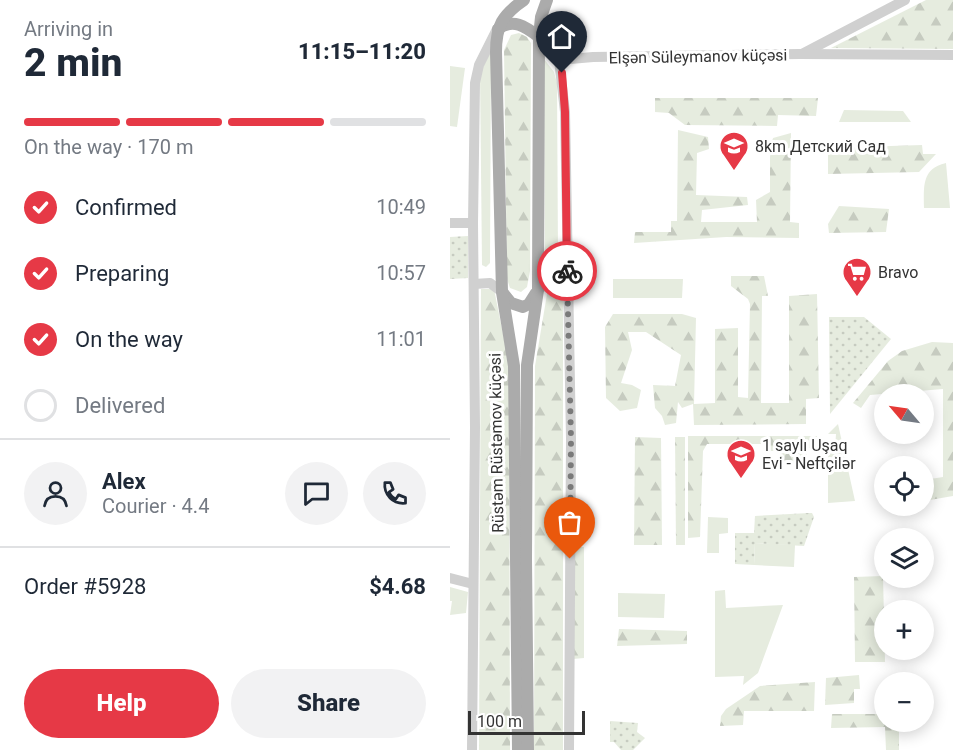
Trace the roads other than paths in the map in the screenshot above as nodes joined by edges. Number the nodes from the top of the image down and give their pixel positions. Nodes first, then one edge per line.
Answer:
1 (547, 0) edge
2 (905, 0) edge
3 (516, 3) edge
4 (497, 29) junction
5 (539, 37) junction
6 (800, 54) junction
7 (953, 55) edge
8 (559, 60) junction
9 (450, 223) edge
10 (473, 223) junction
11 (567, 277) junction
12 (474, 284) junction
13 (538, 290) junction
14 (502, 292) junction
15 (450, 578) edge
16 (473, 584) junction
17 (472, 750) edge
18 (518, 750) edge
19 (528, 750) edge
20 (569, 750) edge

1 - 5 main road, Rüstəm Rüstəmov küçəsi
2 - 6 street, Elşən Süleymanov küçəsi
3 - 4 main road, Rüstəm Rüstəmov küçəsi
4 - 5 main road
4 - 10 street, Rüstəm Rüstəmov küçəsi
4 - 14 main road, Rüstəm Rüstəmov küçəsi
5 - 8 street
5 - 13 main road, Rüstəm Rüstəmov küçəsi
6 - 7 street, Elşən Süleymanov küçəsi
6 - 8 street, Elşən Süleymanov küçəsi
8 - 11 street
9 - 10 street
10 - 12 street, Rüstəm Rüstəmov küçəsi
11 - 13 street
11 - 20 street
12 - 14 street
12 - 16 street, Rüstəm Rüstəmov küçəsi
13 - 14 main road
13 - 19 main road, Rüstəm Rüstəmov küçəsi
14 - 18 main road, Rüstəm Rüstəmov küçəsi
15 - 16 street
16 - 17 street, Rüstəm Rüstəmov küçəsi

